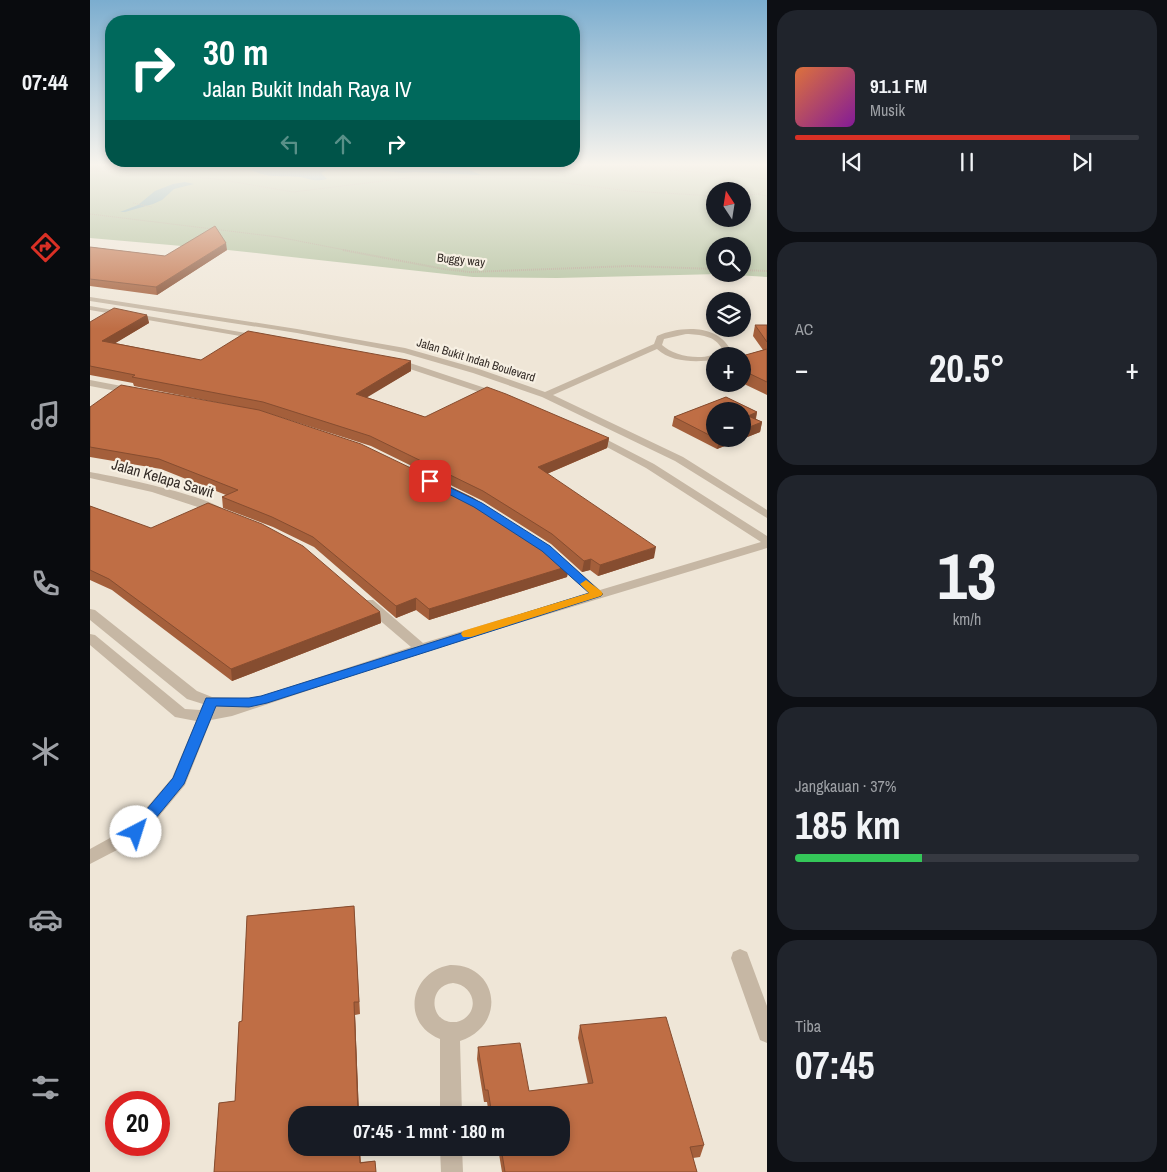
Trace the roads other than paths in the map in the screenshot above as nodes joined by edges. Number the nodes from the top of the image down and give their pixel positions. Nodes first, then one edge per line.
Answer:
1 (90, 299) edge
2 (90, 308) edge
3 (264, 338) edge
4 (658, 345) junction
5 (726, 347) edge
6 (706, 356) edge
7 (389, 360) edge
8 (90, 383) edge
9 (145, 393) edge
10 (545, 395) junction
11 (508, 400) edge
12 (587, 432) edge
13 (90, 475) edge
14 (767, 515) edge
15 (233, 517) edge
16 (767, 543) edge
17 (546, 549) edge
18 (597, 594) junction
19 (362, 597) edge
20 (90, 613) edge
21 (90, 638) edge
22 (421, 648) junction
23 (211, 702) junction
24 (249, 703) junction
25 (204, 717) junction
26 (90, 857) edge
27 (740, 958) dead end
28 (450, 1032) dead end
29 (767, 1033) edge
30 (451, 1106) edge
31 (451, 1156) edge
32 (452, 1172) edge

1 - 10 street, Jalan Bukit Indah Boulevard
2 - 3 street
4 - 5 street
4 - 6 street
4 - 10 street
7 - 11 street
8 - 9 street
10 - 14 street, Jalan Bukit Indah Boulevard
12 - 16 street
13 - 15 street, Jalan Kelapa Sawit
16 - 18 street
17 - 18 street
18 - 22 street
19 - 22 street
20 - 23 street
21 - 25 street
22 - 24 street
23 - 24 street
23 - 25 street
24 - 25 street
25 - 26 street
27 - 29 street
28 - 30 street
31 - 32 street

